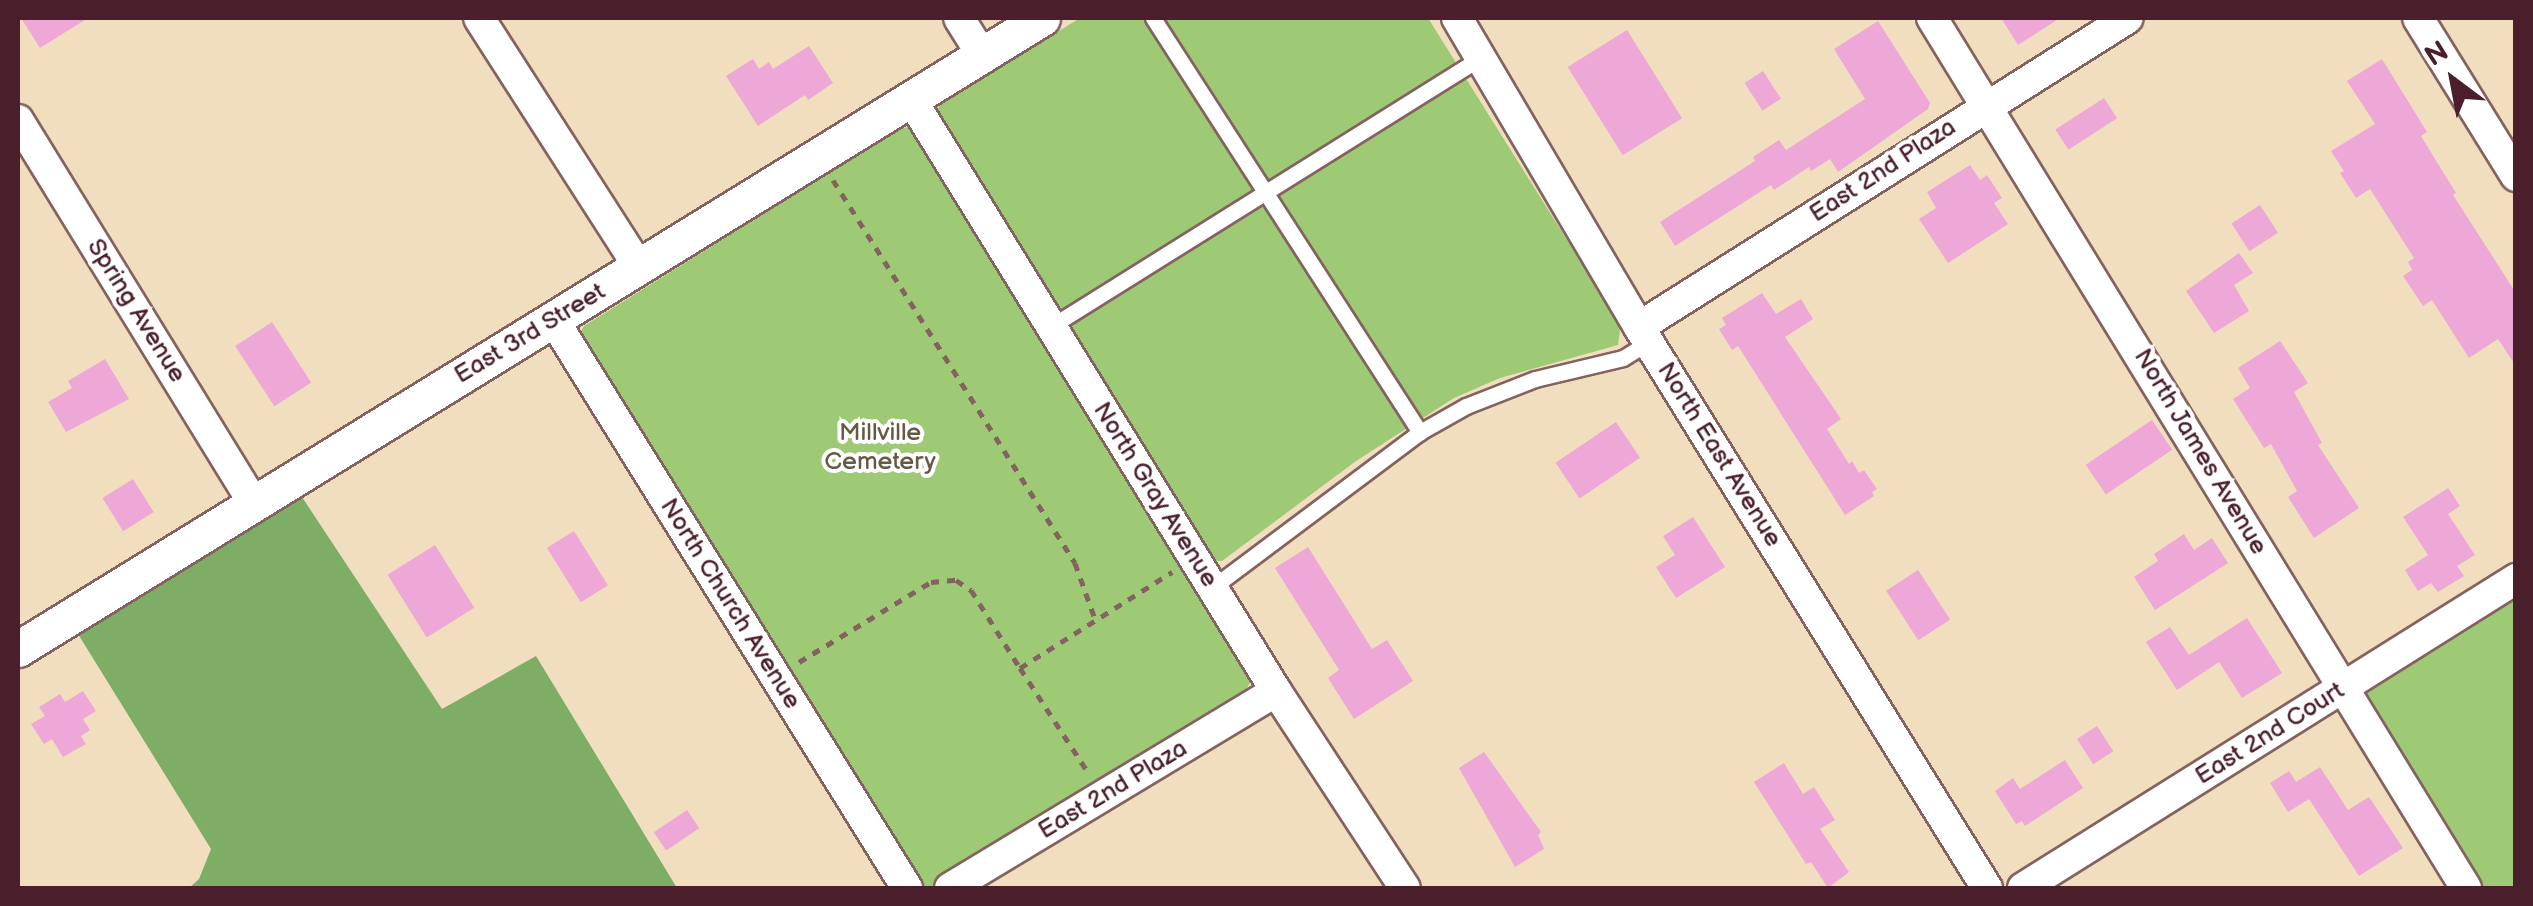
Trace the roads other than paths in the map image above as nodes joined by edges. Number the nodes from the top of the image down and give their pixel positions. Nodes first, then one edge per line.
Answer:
1 (479, 18) edge
2 (959, 18) edge
3 (1042, 18) edge
4 (1152, 18) edge
5 (1456, 18) edge
6 (1932, 18) edge
7 (2128, 18) edge
8 (2418, 18) edge
9 (982, 54) junction
10 (1482, 57) junction
11 (911, 99) junction
12 (1987, 104) junction
13 (18, 120) edge
14 (2516, 176) edge
15 (1266, 196) junction
16 (639, 267) junction
17 (553, 320) junction
18 (1050, 328) junction
19 (1644, 335) junction
20 (1420, 432) junction
21 (254, 502) junction
22 (2516, 579) edge
23 (1213, 587) junction
24 (18, 649) edge
25 (2344, 687) junction
26 (1276, 692) junction
27 (907, 888) edge
28 (950, 888) edge
29 (1404, 888) edge
30 (1987, 888) edge
31 (2024, 888) edge
32 (2466, 888) edge

1 - 16 street
2 - 9 street
3 - 9 street, East 3rd Street
4 - 15 lane
5 - 10 street, North East Avenue
6 - 12 street, North James Avenue
7 - 12 street, East 2nd Plaza
8 - 14 street
9 - 11 street, East 3rd Street
10 - 15 lane
10 - 19 street, North East Avenue
11 - 16 street, East 3rd Street
11 - 18 street, North Gray Avenue
12 - 19 street, East 2nd Plaza
12 - 25 street, North James Avenue
13 - 21 street, Spring Avenue
15 - 18 lane
15 - 20 lane
16 - 17 street, East 3rd Street
17 - 21 street, East 3rd Street
17 - 27 street, North Church Avenue
18 - 23 street, North Gray Avenue
19 - 20 lane, East 2nd Plaza
19 - 30 street, North East Avenue
20 - 23 lane, East 2nd Plaza
21 - 24 street, East 3rd Street
22 - 25 street, East 2nd Court
23 - 26 street, North Gray Avenue
25 - 31 street, East 2nd Court
25 - 32 street, North James Avenue
26 - 28 street, East 2nd Plaza
26 - 29 street, North Gray Avenue

